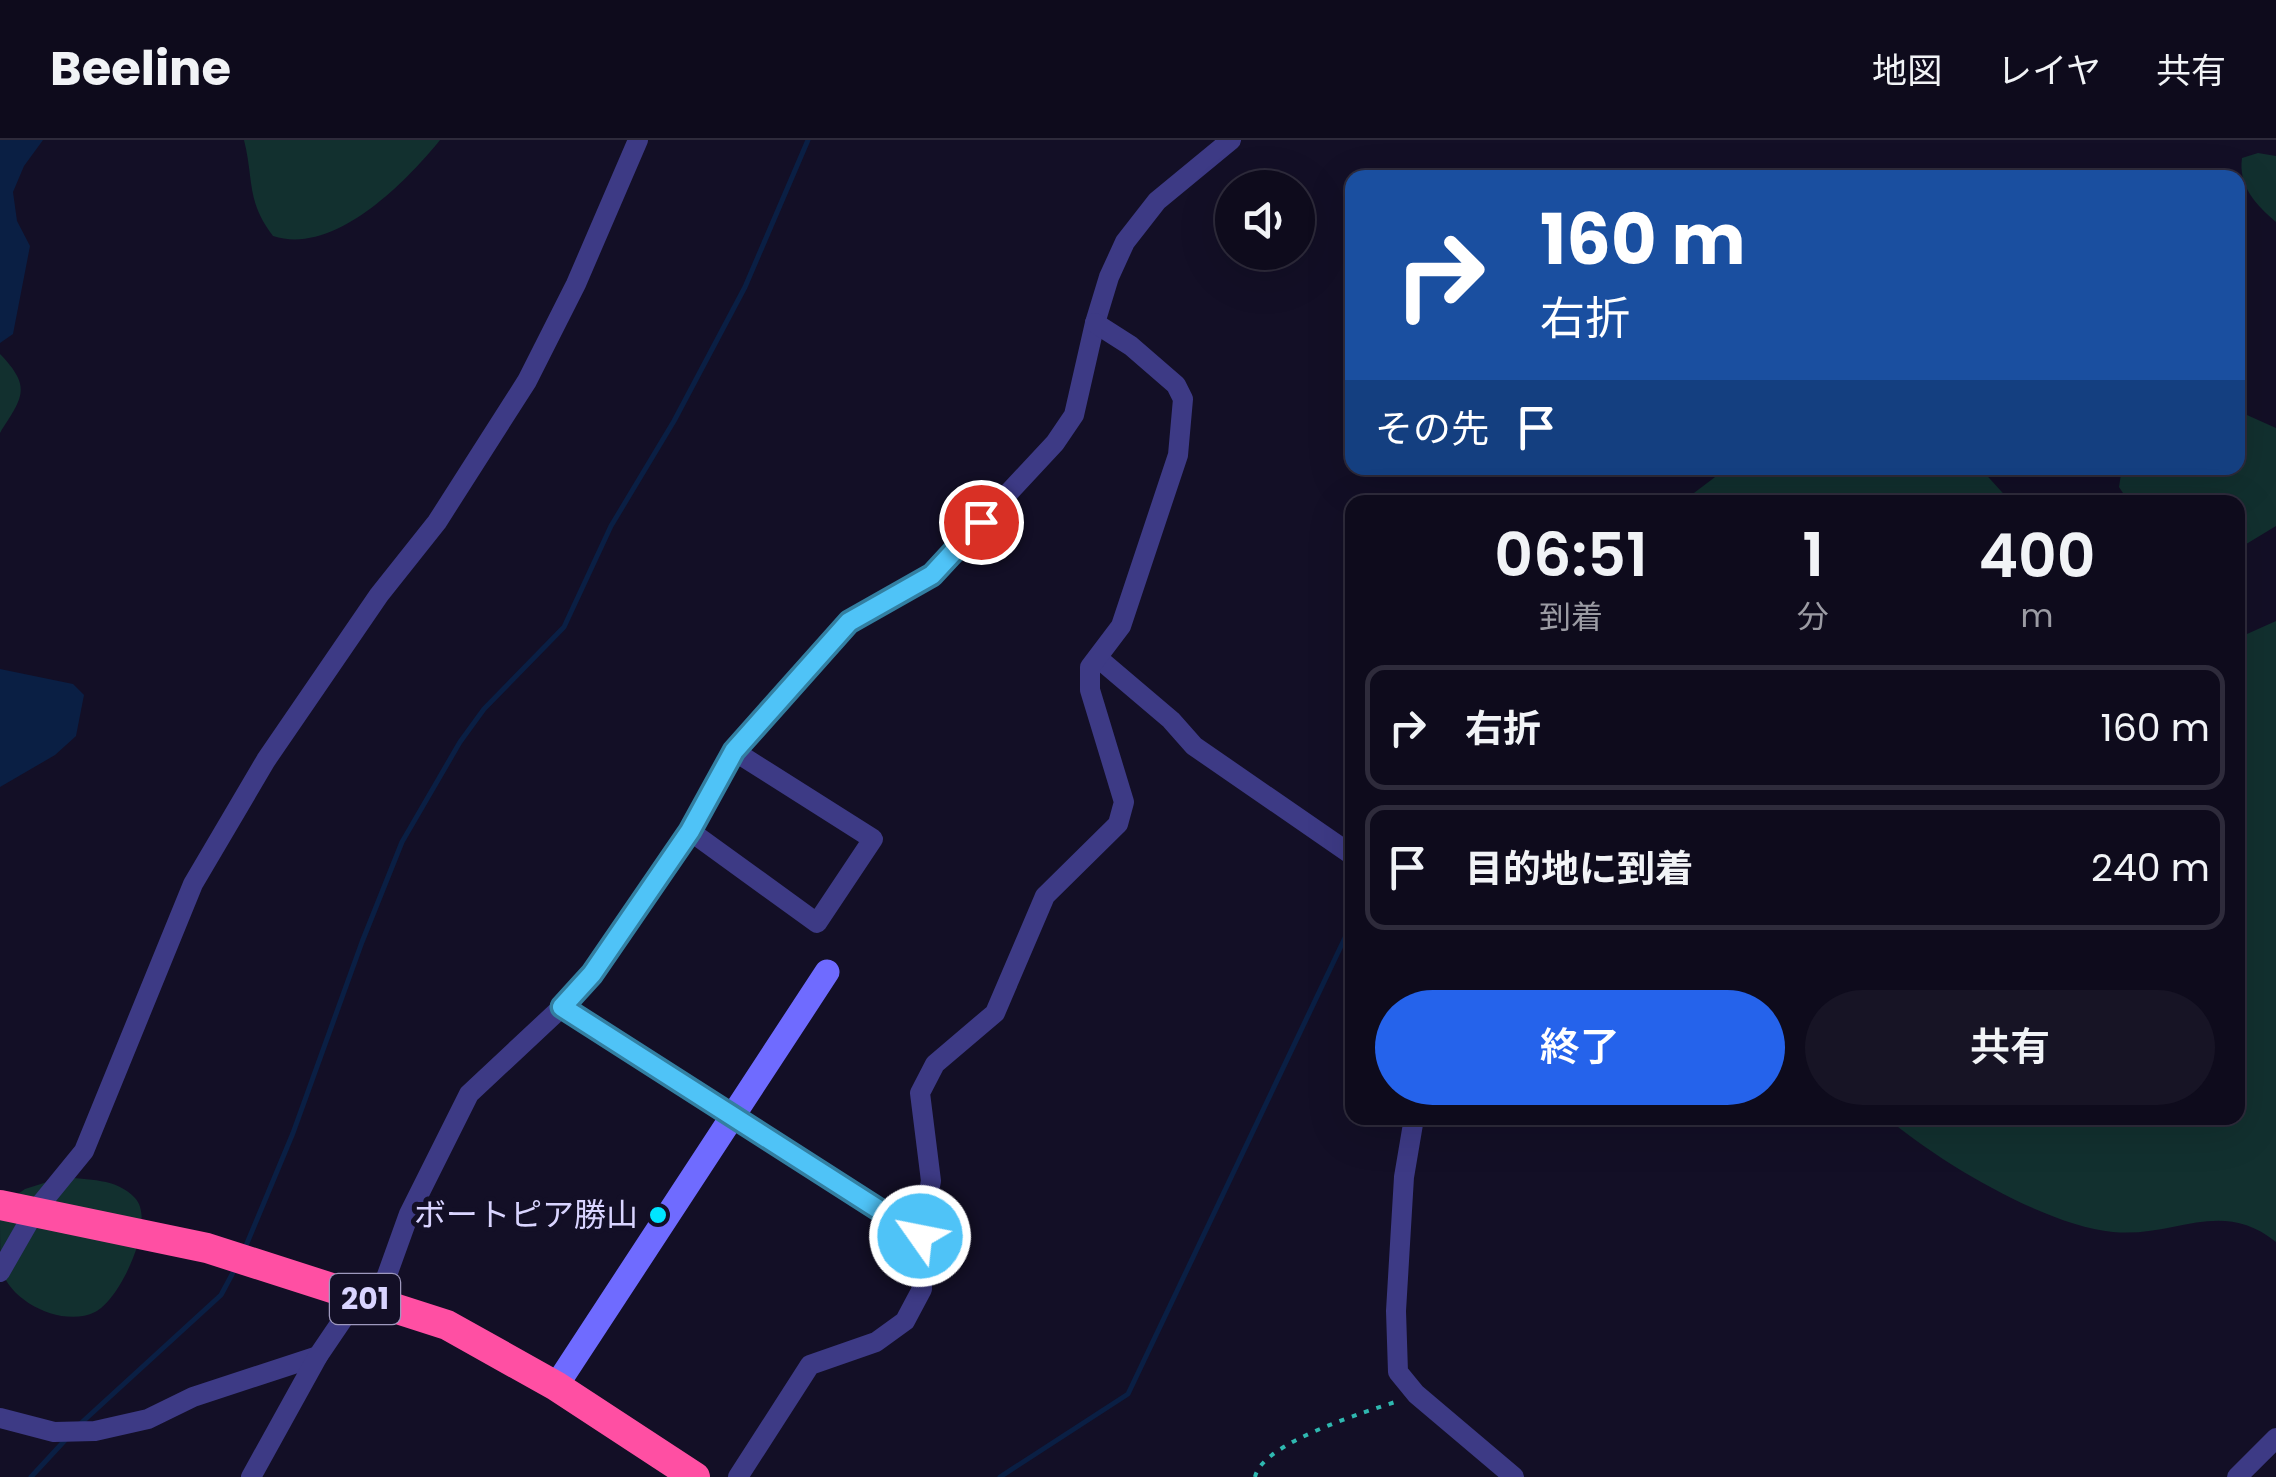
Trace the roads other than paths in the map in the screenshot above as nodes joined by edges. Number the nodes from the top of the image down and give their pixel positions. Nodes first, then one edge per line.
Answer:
1 (638, 140) edge
2 (1231, 140) edge
3 (1095, 322) junction
4 (1098, 658) junction
5 (734, 751) junction
6 (690, 831) junction
7 (1345, 850) edge
8 (827, 972) dead end
9 (562, 1007) junction
10 (732, 1115) junction
11 (1413, 1125) edge
12 (0, 1205) edge
13 (35, 1211) junction
14 (920, 1236) junction
15 (0, 1272) edge
16 (368, 1300) junction
17 (318, 1356) junction
18 (556, 1386) junction
19 (0, 1418) edge
20 (2276, 1438) edge
21 (251, 1477) edge
22 (695, 1477) edge
23 (738, 1477) edge
24 (1514, 1477) edge
25 (2237, 1477) edge

1 - 13 street
2 - 3 street
3 - 4 street
3 - 5 street
4 - 7 street
4 - 14 street
5 - 6 street
5 - 6 street
6 - 9 street
8 - 10 street
9 - 10 street
9 - 16 street
10 - 14 street
10 - 18 street
11 - 24 street
12 - 13 highway, 201
13 - 15 street
13 - 16 highway, 201
14 - 23 street
16 - 17 street
16 - 18 highway, 201
17 - 19 street
17 - 21 street
18 - 22 highway, 201
20 - 25 street

